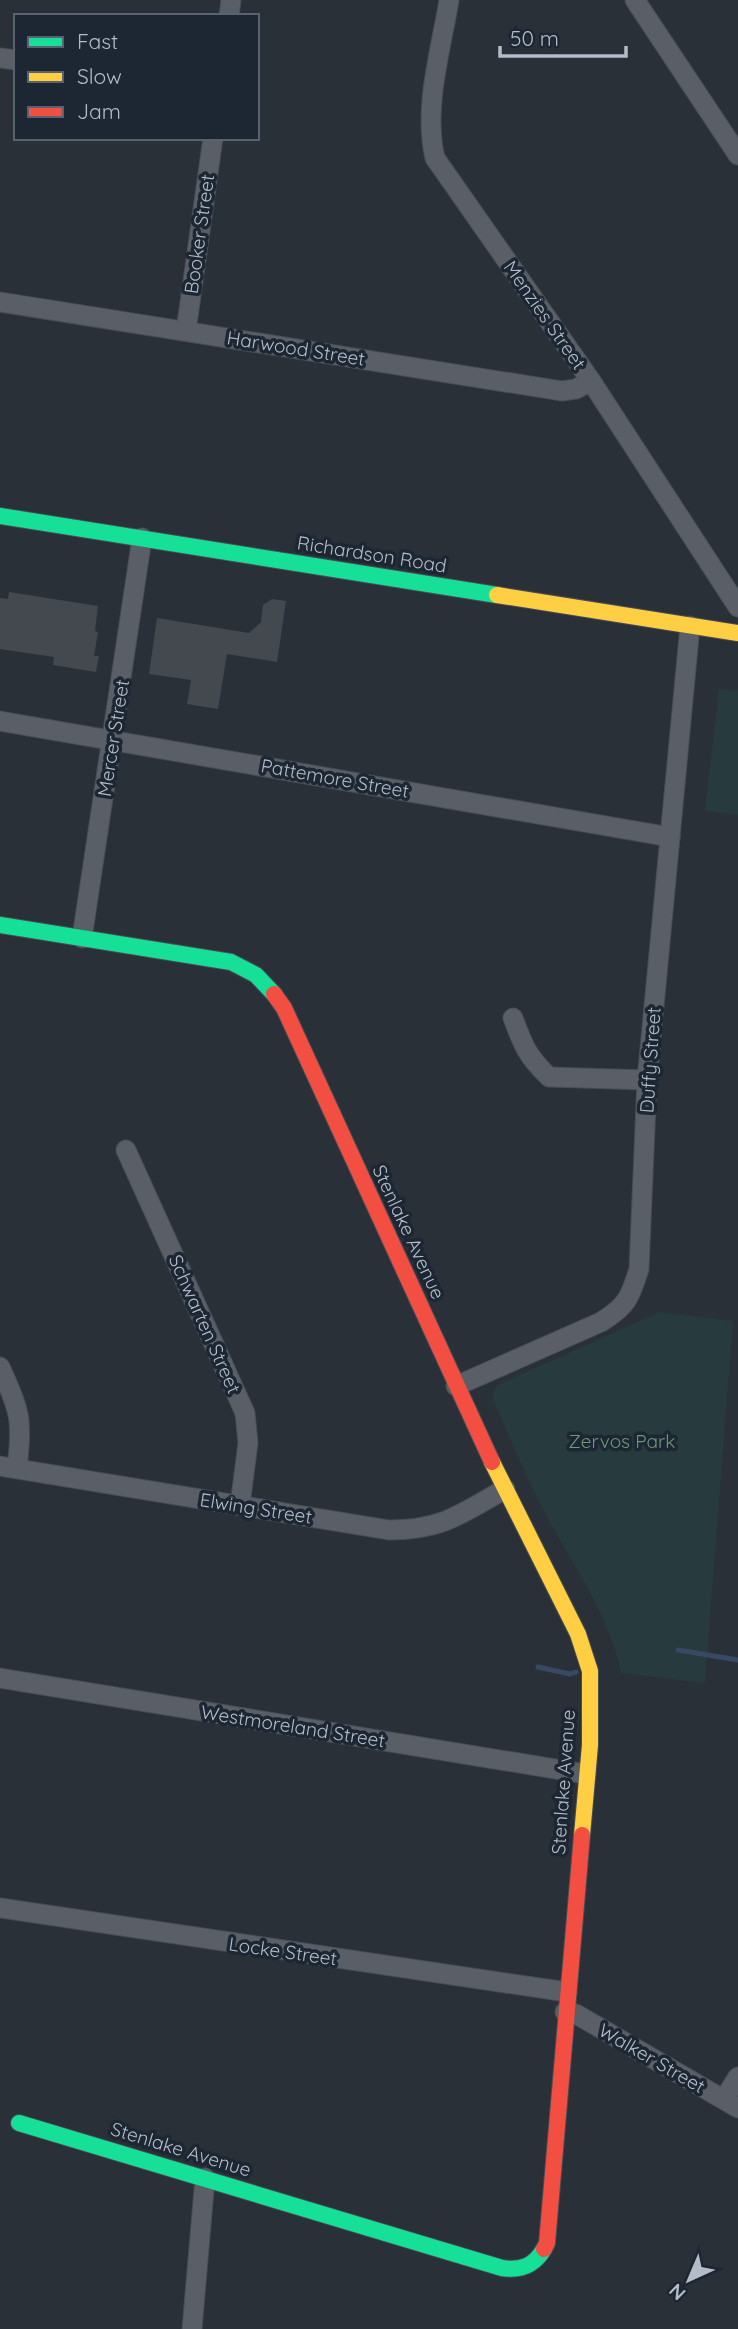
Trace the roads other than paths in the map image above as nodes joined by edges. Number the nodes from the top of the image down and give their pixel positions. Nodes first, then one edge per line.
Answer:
1 (449, 0) edge
2 (635, 0) edge
3 (213, 140) edge
4 (738, 155) edge
5 (0, 302) edge
6 (186, 331) junction
7 (590, 381) junction
8 (0, 516) edge
9 (142, 538) junction
10 (738, 607) edge
11 (690, 626) junction
12 (738, 633) edge
13 (0, 721) edge
14 (113, 739) junction
15 (670, 837) junction
16 (0, 925) edge
17 (82, 938) junction
18 (513, 1018) dead end
19 (647, 1080) junction
20 (126, 1150) dead end
21 (0, 1367) edge
22 (456, 1386) junction
23 (8, 1467) edge
24 (505, 1489) junction
25 (240, 1505) junction
26 (0, 1678) edge
27 (586, 1774) junction
28 (0, 1909) edge
29 (567, 1992) junction
30 (565, 2012) junction
31 (738, 2077) edge
32 (731, 2104) edge
33 (19, 2123) dead end
34 (205, 2178) junction
35 (192, 2329) edge

1 - 7 street, Menzies Street
2 - 4 street
3 - 6 street, Booker Street
5 - 6 street, Harwood Street
6 - 7 street, Harwood Street
7 - 10 street, Menzies Street
8 - 9 street, Richardson Road
9 - 11 street, Richardson Road
9 - 14 street, Mercer Street
11 - 12 street, Richardson Road
11 - 15 street, Duffy Street
13 - 14 street, Pattemore Street
14 - 15 street, Pattemore Street
14 - 17 street, Mercer Street
15 - 19 street, Duffy Street
16 - 17 street, Stenlake Avenue
17 - 22 street, Stenlake Avenue
18 - 19 street
19 - 22 street, Duffy Street
20 - 25 street, Schwarten Street
21 - 23 street
22 - 24 street, Stenlake Avenue
23 - 25 street, Elwing Street
24 - 25 street, Elwing Street
24 - 27 street, Stenlake Avenue
26 - 27 street, Westmoreland Street
27 - 29 street, Stenlake Avenue
28 - 29 street, Locke Street
29 - 30 street, Stenlake Avenue
30 - 32 street, Walker Street
30 - 34 street, Stenlake Avenue
31 - 32 street
33 - 34 street, Stenlake Avenue
34 - 35 street

